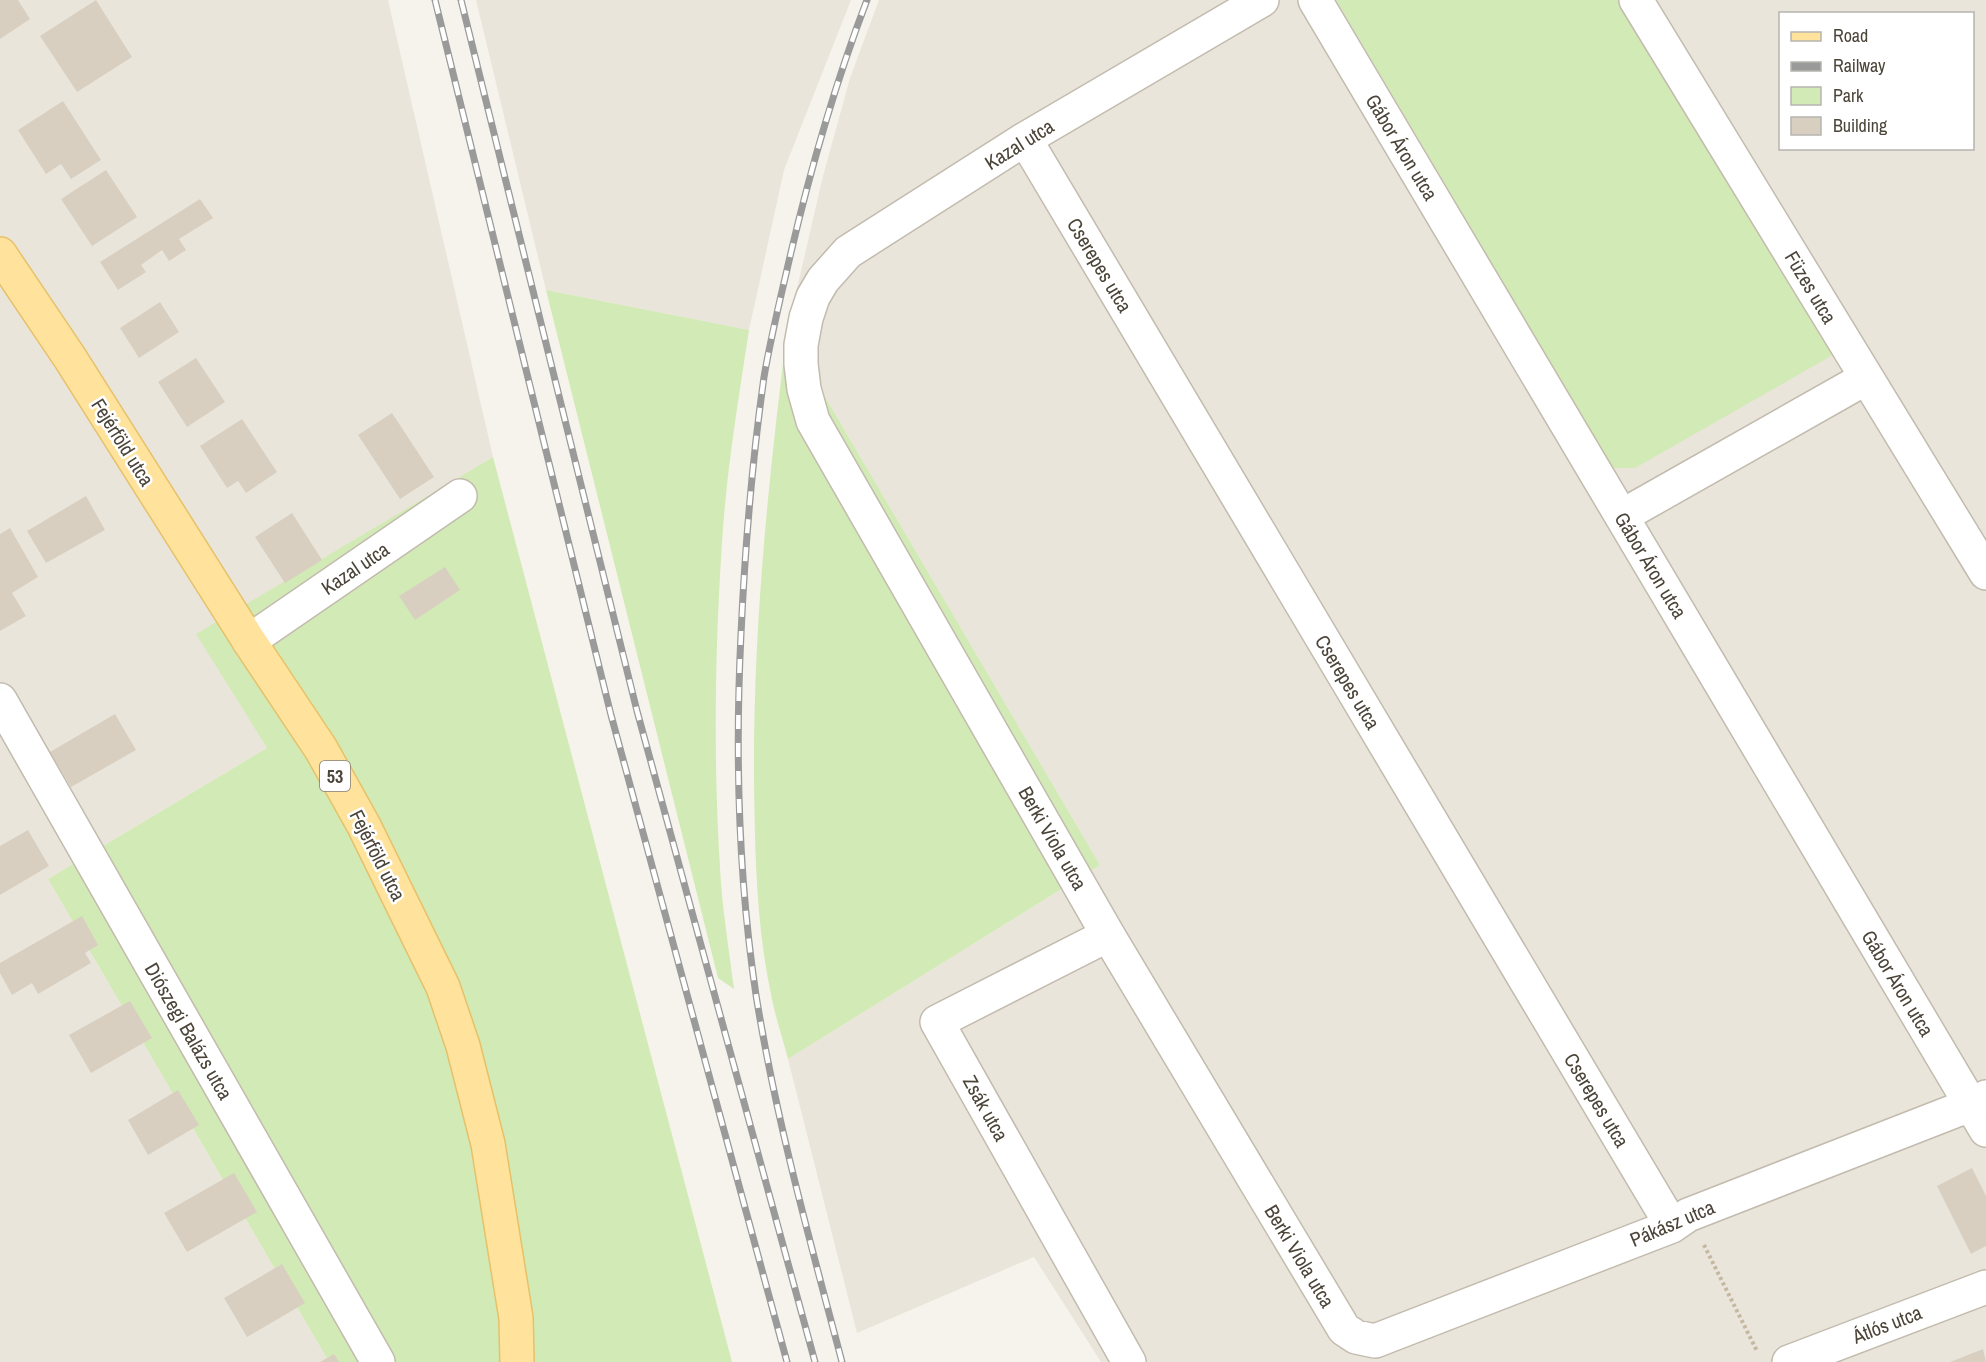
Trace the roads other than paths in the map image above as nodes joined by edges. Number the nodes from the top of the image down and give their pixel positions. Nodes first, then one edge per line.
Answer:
1 (1262, 0) edge
2 (1315, 0) edge
3 (1636, 0) edge
4 (1025, 139) junction
5 (0, 254) edge
6 (806, 318) joint
7 (1866, 378) junction
8 (460, 496) dead end
9 (1622, 516) junction
10 (1986, 573) edge
11 (249, 640) junction
12 (0, 700) edge
13 (1108, 936) junction
14 (1981, 1111) edge
15 (1680, 1220) junction
16 (1986, 1287) edge
17 (1356, 1338) joint
18 (378, 1362) edge
19 (517, 1362) edge
20 (1128, 1362) edge
21 (1789, 1362) edge

1 - 4 street, Kazal utca
2 - 9 street, Gábor Áron utca
3 - 7 street, Füzes utca
4 - 6 street, Kazal utca
4 - 15 street, Cserepes utca
5 - 11 main road, Fejérföld utca / 53
6 - 13 street, Berki Viola utca
7 - 9 street
7 - 10 street, Füzes utca
8 - 11 street, Kazal utca
9 - 14 street, Gábor Áron utca
11 - 19 main road, Fejérföld utca / 53
12 - 18 street, Diószegi Balázs utca
13 - 17 street, Berki Viola utca
13 - 20 street, Zsák utca
14 - 15 street, Pákász utca
15 - 17 street, Pákász utca
16 - 21 street, Átlós utca

